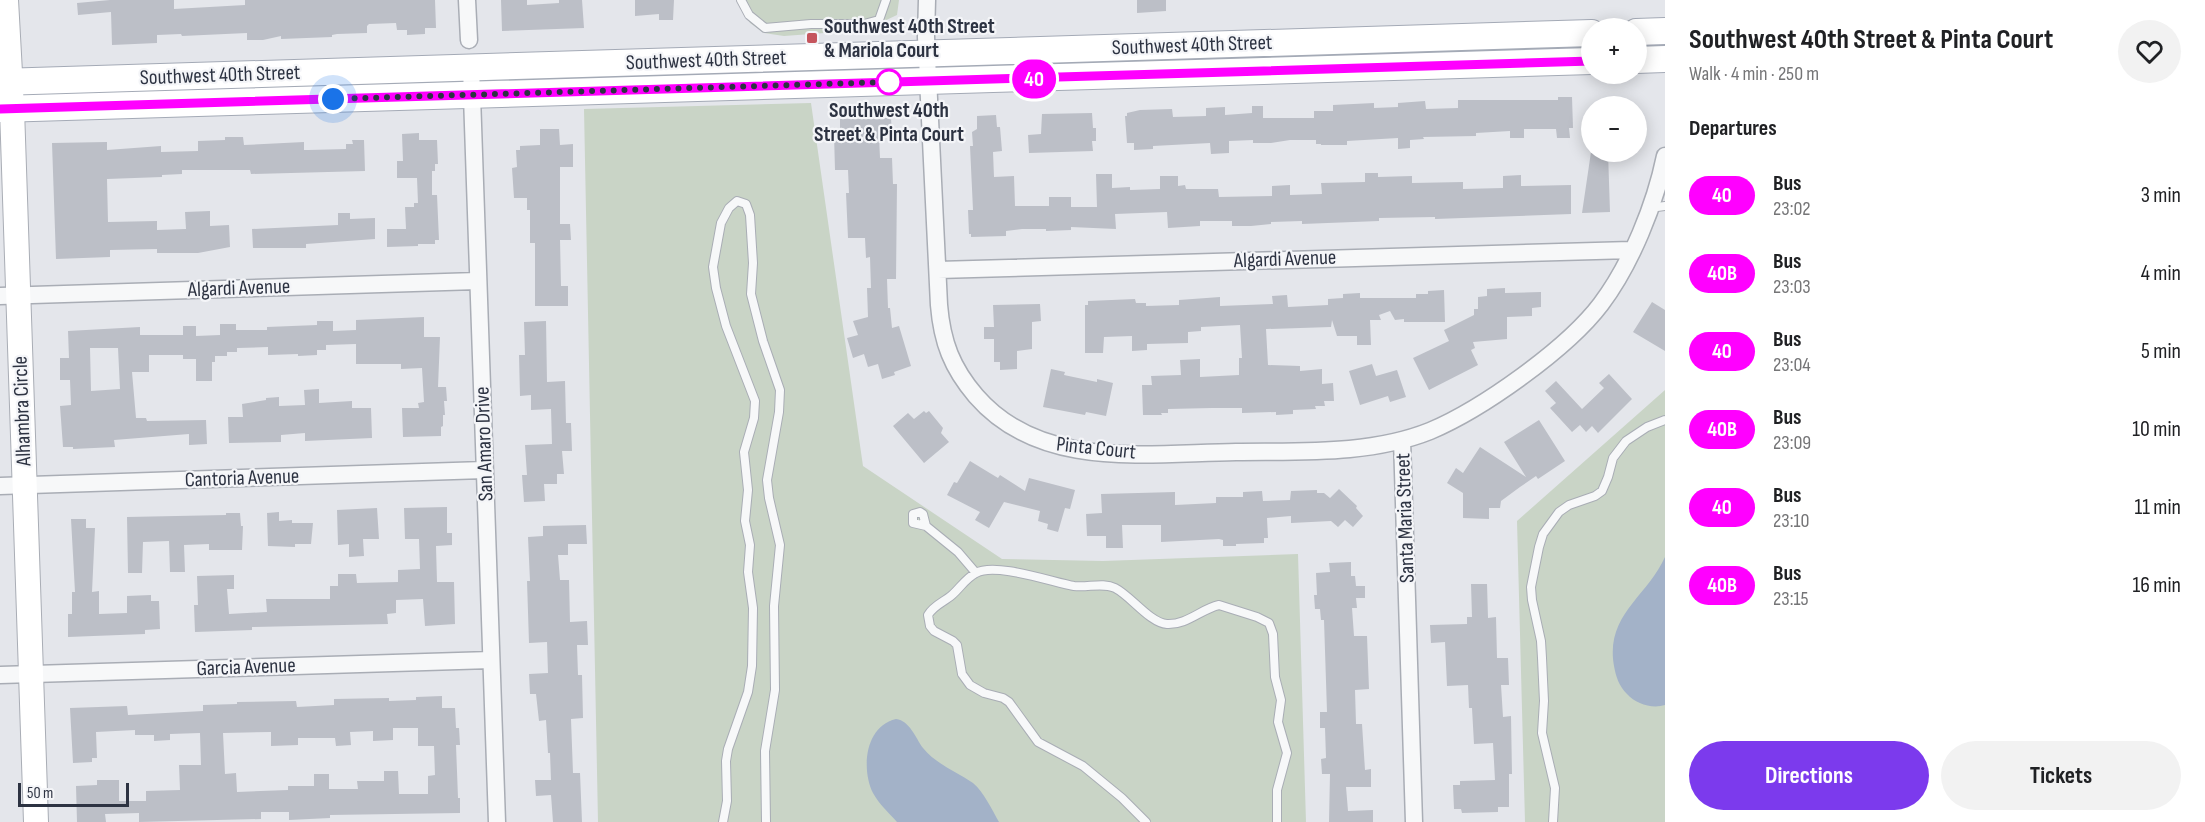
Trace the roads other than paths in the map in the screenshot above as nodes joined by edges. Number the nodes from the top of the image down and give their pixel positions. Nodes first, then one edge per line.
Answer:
1 (6, 0) edge
2 (467, 0) edge
3 (741, 0) edge
4 (886, 0) edge
5 (927, 0) edge
6 (1665, 31) edge
7 (1647, 32) edge
8 (1581, 33) edge
9 (469, 40) dead end
10 (927, 54) junction
11 (1665, 59) edge
12 (1647, 60) edge
13 (1581, 61) edge
14 (471, 67) junction
15 (5, 81) edge
16 (928, 82) junction
17 (472, 95) junction
18 (6, 109) edge
19 (1665, 156) edge
20 (1658, 207) edge
21 (1631, 250) junction
22 (938, 270) junction
23 (477, 281) junction
24 (9, 296) edge
25 (1665, 420) edge
26 (1402, 440) junction
27 (484, 470) junction
28 (25, 485) junction
29 (0, 486) edge
30 (926, 526) dead end
31 (976, 573) junction
32 (491, 660) junction
33 (31, 674) junction
34 (0, 675) edge
35 (36, 822) edge
36 (497, 822) edge
37 (723, 822) edge
38 (766, 822) edge
39 (1146, 822) edge
40 (1277, 822) edge
41 (1414, 822) edge
42 (1554, 822) edge

1 - 15 street, Alhambra Circle
2 - 9 street
3 - 4 lane
5 - 10 street, Pinta Court
6 - 7 main road
8 - 10 main road, Southwest 40th Street
10 - 14 main road, Southwest 40th Street
10 - 16 street, Pinta Court
11 - 12 main road
13 - 16 main road, Southwest 40th Street
14 - 15 main road, Southwest 40th Street
14 - 17 street, San Amaro Drive
15 - 18 street, Alhambra Circle
16 - 17 main road, Southwest 40th Street
16 - 22 street, Pinta Court
17 - 18 main road, Southwest 40th Street
17 - 23 street, San Amaro Drive
18 - 24 street, Alhambra Circle
19 - 20 street, Santa Maria Street
20 - 21 street, Santa Maria Street
21 - 22 street, Algardi Avenue
21 - 26 street, Santa Maria Street
22 - 26 street, Pinta Court
23 - 24 street, Algardi Avenue
23 - 27 street, San Amaro Drive
24 - 28 street, Alhambra Circle
25 - 42 lane
26 - 41 street, Santa Maria Street
27 - 28 street, Cantoria Avenue
27 - 32 street, San Amaro Drive
28 - 29 street, Cantoria Avenue
28 - 33 street, Alhambra Circle
30 - 31 lane
31 - 39 lane
31 - 40 lane
32 - 33 street, Garcia Avenue
32 - 36 street, San Amaro Drive
33 - 34 street, Garcia Avenue
33 - 35 street, Alhambra Circle
37 - 38 lane

